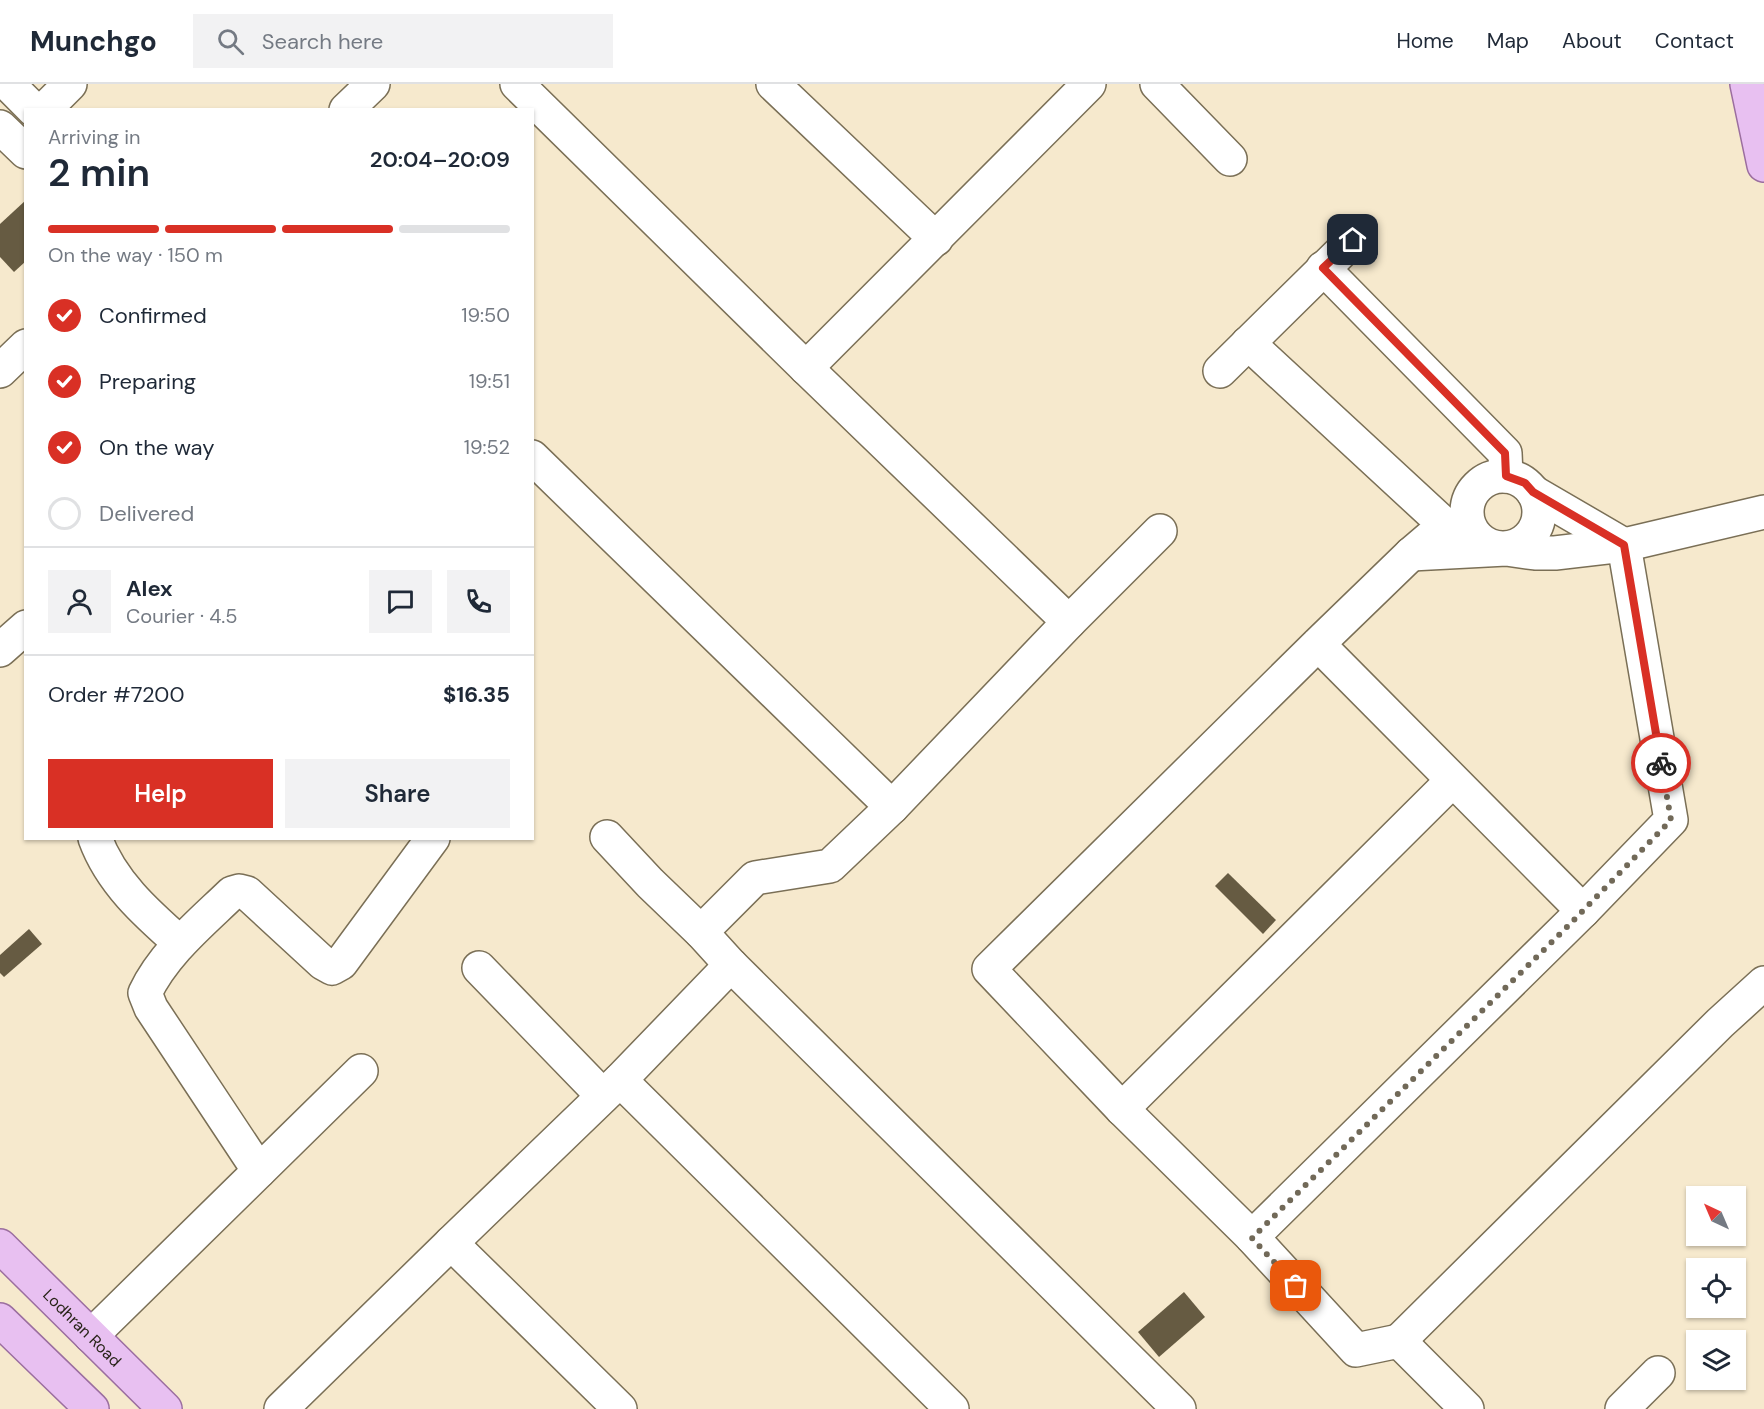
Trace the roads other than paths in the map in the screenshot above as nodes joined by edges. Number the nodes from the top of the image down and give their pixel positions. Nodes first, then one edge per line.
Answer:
1 (8, 84) edge
2 (70, 84) edge
3 (373, 84) edge
4 (517, 84) edge
5 (773, 84) edge
6 (1089, 84) edge
7 (1157, 84) edge
8 (1747, 84) edge
9 (32, 108) edge
10 (46, 108) edge
11 (348, 108) edge
12 (0, 127) edge
13 (24, 150) edge
14 (1230, 159) dead end
15 (1764, 165) edge
16 (936, 239) junction
17 (1353, 240) dead end
18 (1323, 268) junction
19 (1248, 343) junction
20 (24, 348) edge
21 (806, 368) junction
22 (0, 371) edge
23 (1220, 371) dead end
24 (534, 460) edge
25 (1520, 484) junction
26 (1764, 512) edge
27 (1456, 514) junction
28 (1160, 531) dead end
29 (1624, 545) junction
30 (1506, 549) junction
31 (1412, 554) junction
32 (1069, 622) junction
33 (24, 629) edge
34 (1318, 644) junction
35 (0, 650) edge
36 (1452, 781) junction
37 (892, 807) junction
38 (607, 837) dead end
39 (96, 840) edge
40 (432, 840) edge
41 (1583, 911) junction
42 (701, 932) junction
43 (180, 943) junction
44 (731, 965) junction
45 (479, 968) dead end
46 (1764, 983) edge
47 (361, 1071) dead end
48 (611, 1088) junction
49 (1122, 1109) junction
50 (259, 1171) junction
51 (1252, 1238) junction
52 (451, 1243) junction
53 (0, 1246) edge
54 (0, 1320) edge
55 (91, 1336) junction
56 (1399, 1341) junction
57 (1658, 1373) dead end
58 (92, 1409) edge
59 (165, 1409) edge
60 (281, 1409) edge
61 (620, 1409) edge
62 (952, 1409) edge
63 (1179, 1409) edge
64 (1467, 1409) edge
65 (1622, 1409) edge

1 - 9 street
2 - 10 street
3 - 11 street
4 - 21 street
5 - 16 street
6 - 16 street
7 - 14 street
8 - 15 main road
12 - 13 street
16 - 21 street
17 - 18 street
18 - 19 street
18 - 25 street
19 - 23 street
19 - 27 street
20 - 22 street
21 - 32 street
24 - 37 street
25 - 27 street
25 - 29 street
25 - 30 street
26 - 29 street
27 - 30 street
27 - 31 street
28 - 32 street
29 - 30 street
29 - 41 street
30 - 31 street
31 - 34 street
32 - 37 street
33 - 35 street
34 - 36 street
34 - 49 street
36 - 41 street
36 - 49 street
37 - 42 street
38 - 42 street
39 - 43 street
40 - 43 street
41 - 51 street
42 - 44 street
43 - 50 street
44 - 48 street
44 - 63 street
45 - 48 street
46 - 56 street
47 - 50 street
48 - 52 street
48 - 62 street
49 - 51 street
50 - 55 street
51 - 56 street
52 - 60 street
52 - 61 street
53 - 55 main road, Lodhran Road
54 - 58 main road
55 - 59 main road, Lodhran Road
56 - 64 street
57 - 65 street

